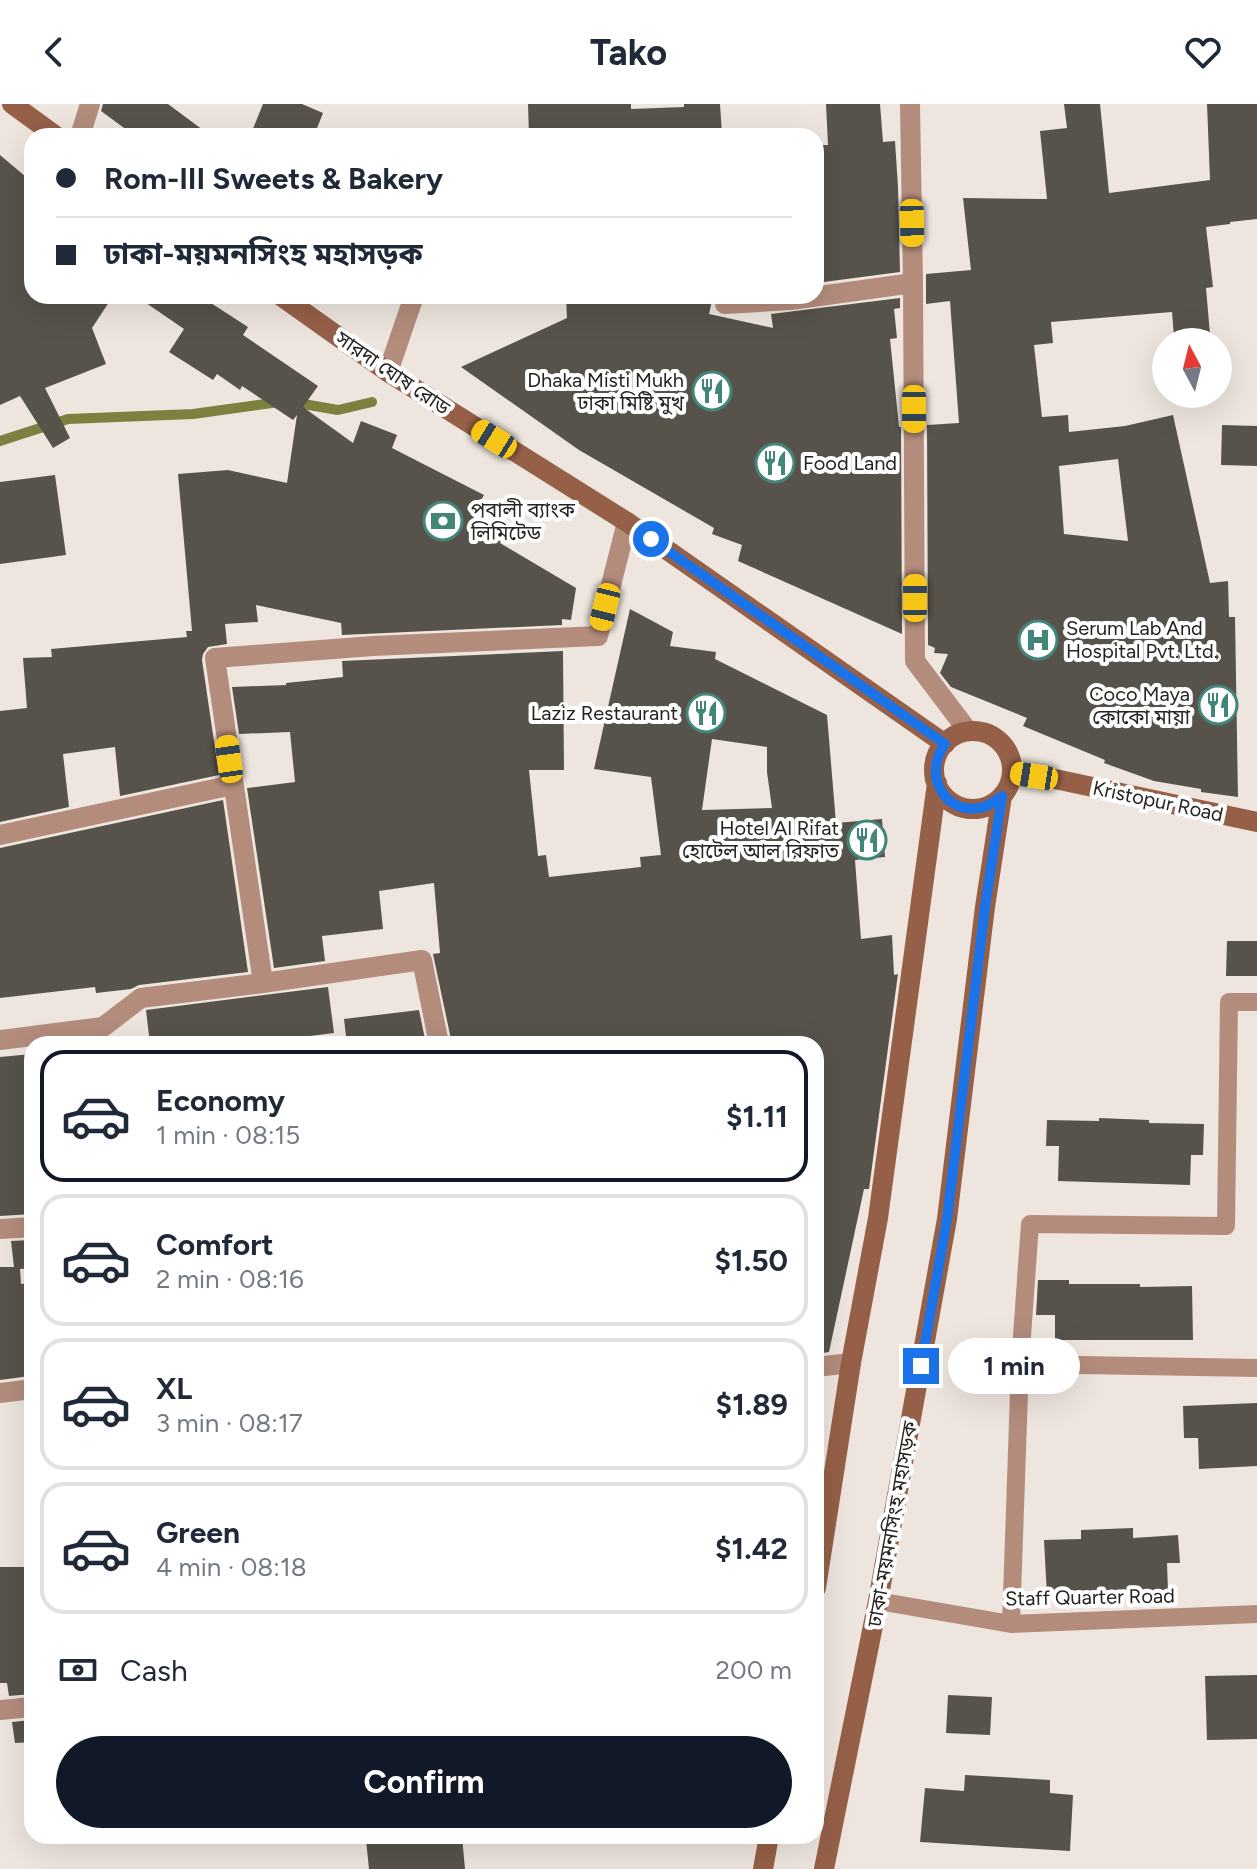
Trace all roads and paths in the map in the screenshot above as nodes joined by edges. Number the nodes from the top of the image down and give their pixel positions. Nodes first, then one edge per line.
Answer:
1 (12, 104) edge
2 (90, 104) edge
3 (910, 104) edge
4 (45, 128) edge
5 (82, 128) edge
6 (913, 283) junction
7 (824, 295) edge
8 (292, 304) edge
9 (411, 304) edge
10 (388, 372) junction
11 (627, 522) junction
12 (968, 731) junction
13 (945, 744) junction
14 (1012, 772) junction
15 (937, 783) junction
16 (233, 785) junction
17 (1002, 796) junction
18 (1257, 822) edge
19 (0, 835) edge
20 (263, 983) junction
21 (1257, 1002) edge
22 (32, 1036) edge
23 (437, 1036) edge
24 (24, 1037) edge
25 (0, 1040) edge
26 (24, 1228) edge
27 (0, 1229) edge
28 (851, 1363) junction
29 (1020, 1364) junction
30 (824, 1366) edge
31 (1257, 1368) edge
32 (24, 1390) edge
33 (0, 1393) edge
34 (824, 1537) edge
35 (878, 1601) junction
36 (1257, 1614) edge
37 (1011, 1624) junction
38 (24, 1708) edge
39 (0, 1710) edge
40 (768, 1844) edge
41 (763, 1869) edge
42 (824, 1869) edge

1 - 4 main road
2 - 5 street
3 - 6 street
6 - 7 street
6 - 12 street
8 - 10 main road, সারদা ঘোষ রোড
9 - 10 street
10 - 11 main road, সারদা ঘোষ রোড
11 - 13 main road, সারদা ঘোষ রোড
11 - 16 street
12 - 13 main road
12 - 14 main road
13 - 15 main road
14 - 17 main road
14 - 18 main road, Kristopur Road
15 - 17 main road
15 - 28 main road
16 - 19 street
16 - 20 street
17 - 35 main road, ঢাকা-ময়মনসিংহ মহাসড়ক
20 - 22 street
20 - 23 street
21 - 29 lane
24 - 25 street
26 - 27 street
28 - 30 street
28 - 34 main road
29 - 31 lane
29 - 37 lane
32 - 33 street
35 - 37 lane, Staff Quarter Road
35 - 42 main road, ঢাকা-ময়মনসিংহ মহাসড়ক
36 - 37 lane, Staff Quarter Road
38 - 39 street
40 - 41 main road

